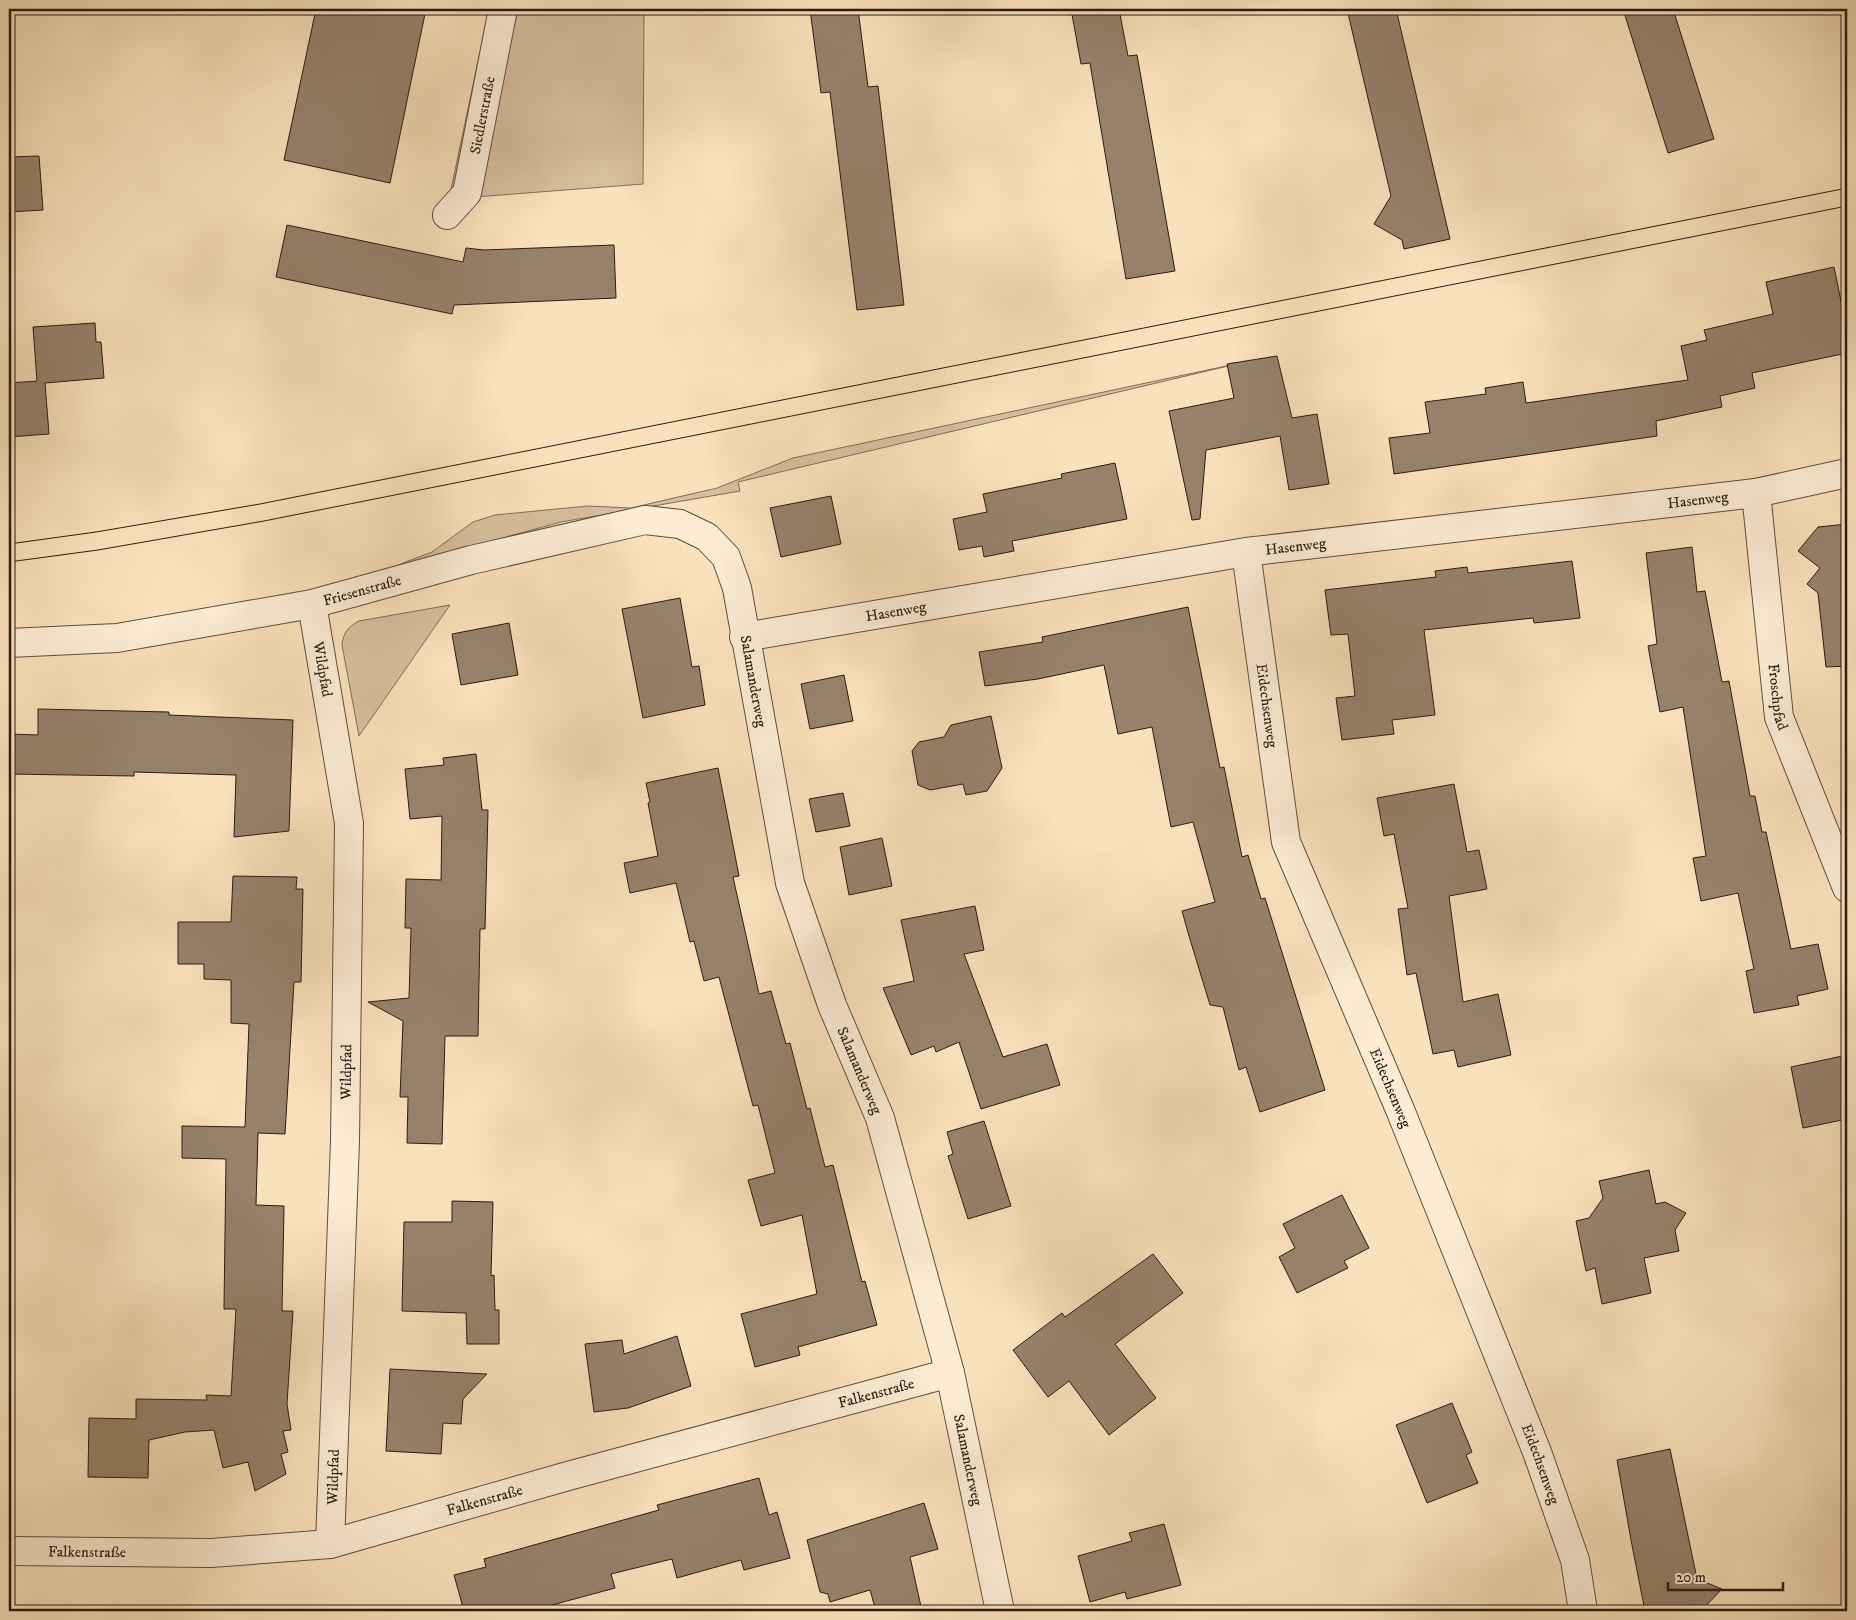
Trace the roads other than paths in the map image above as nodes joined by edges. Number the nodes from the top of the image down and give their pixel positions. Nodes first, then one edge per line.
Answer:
1 (503, 9) edge
2 (447, 216) dead end
3 (1847, 473) edge
4 (1756, 493) junction
5 (707, 537) joint
6 (1246, 552) junction
7 (312, 604) junction
8 (744, 637) junction
9 (9, 643) edge
10 (1847, 888) edge
11 (950, 1373) junction
12 (330, 1544) junction
13 (9, 1551) edge
14 (1000, 1611) edge
15 (1584, 1611) edge

1 - 2 street, Siedlerstraße
3 - 4 street, Hasenweg
4 - 6 street, Hasenweg
4 - 10 street, Froschpfad
5 - 7 street, Friesenstraße
5 - 8 street, Salamanderweg
6 - 8 street, Hasenweg
6 - 15 street, Eidechsenweg
7 - 9 street, Friesenstraße
7 - 12 street, Wildpfad
8 - 11 street, Salamanderweg
11 - 12 street, Falkenstraße
11 - 14 street, Salamanderweg
12 - 13 street, Falkenstraße

